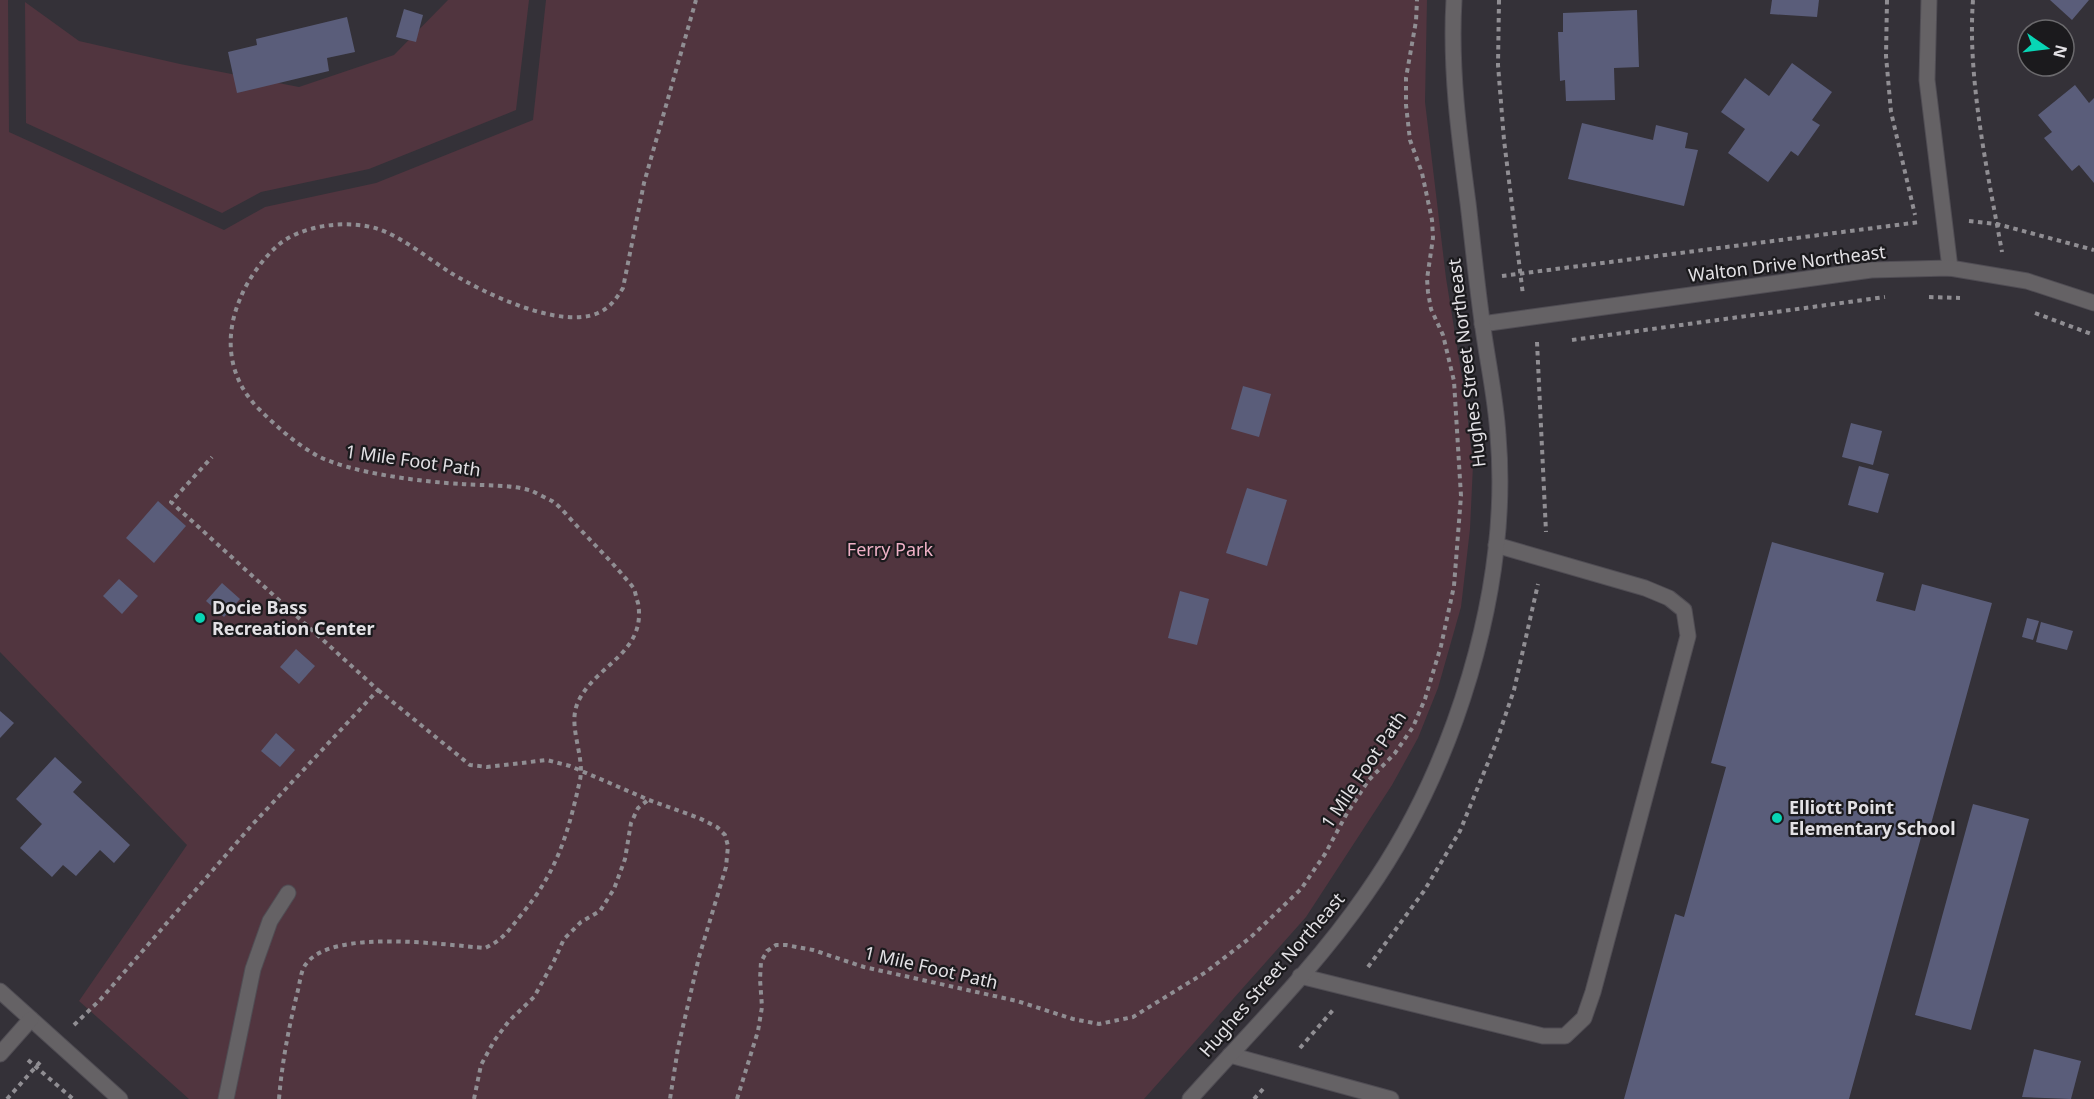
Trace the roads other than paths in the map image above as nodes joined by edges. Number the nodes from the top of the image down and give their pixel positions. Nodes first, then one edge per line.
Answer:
1 (1454, 0) edge
2 (1929, 0) edge
3 (1950, 268) junction
4 (2094, 303) edge
5 (1482, 324) junction
6 (1496, 545) junction
7 (288, 893) dead end
8 (1300, 976) junction
9 (0, 991) edge
10 (31, 1019) junction
11 (4, 1050) edge
12 (1230, 1055) junction
13 (120, 1099) edge
14 (226, 1099) edge
15 (1190, 1099) edge
16 (1390, 1099) edge

1 - 5 street, Hughes Street Northeast
2 - 3 street
3 - 4 street, Walton Drive Northeast
3 - 5 street, Walton Drive Northeast
5 - 6 street, Hughes Street Northeast
6 - 8 street, Hughes Street Northeast
6 - 8 street
7 - 14 street
8 - 12 street, Hughes Street Northeast
9 - 10 street
10 - 11 street
10 - 13 street
12 - 15 street, Hughes Street Northeast
12 - 16 street

